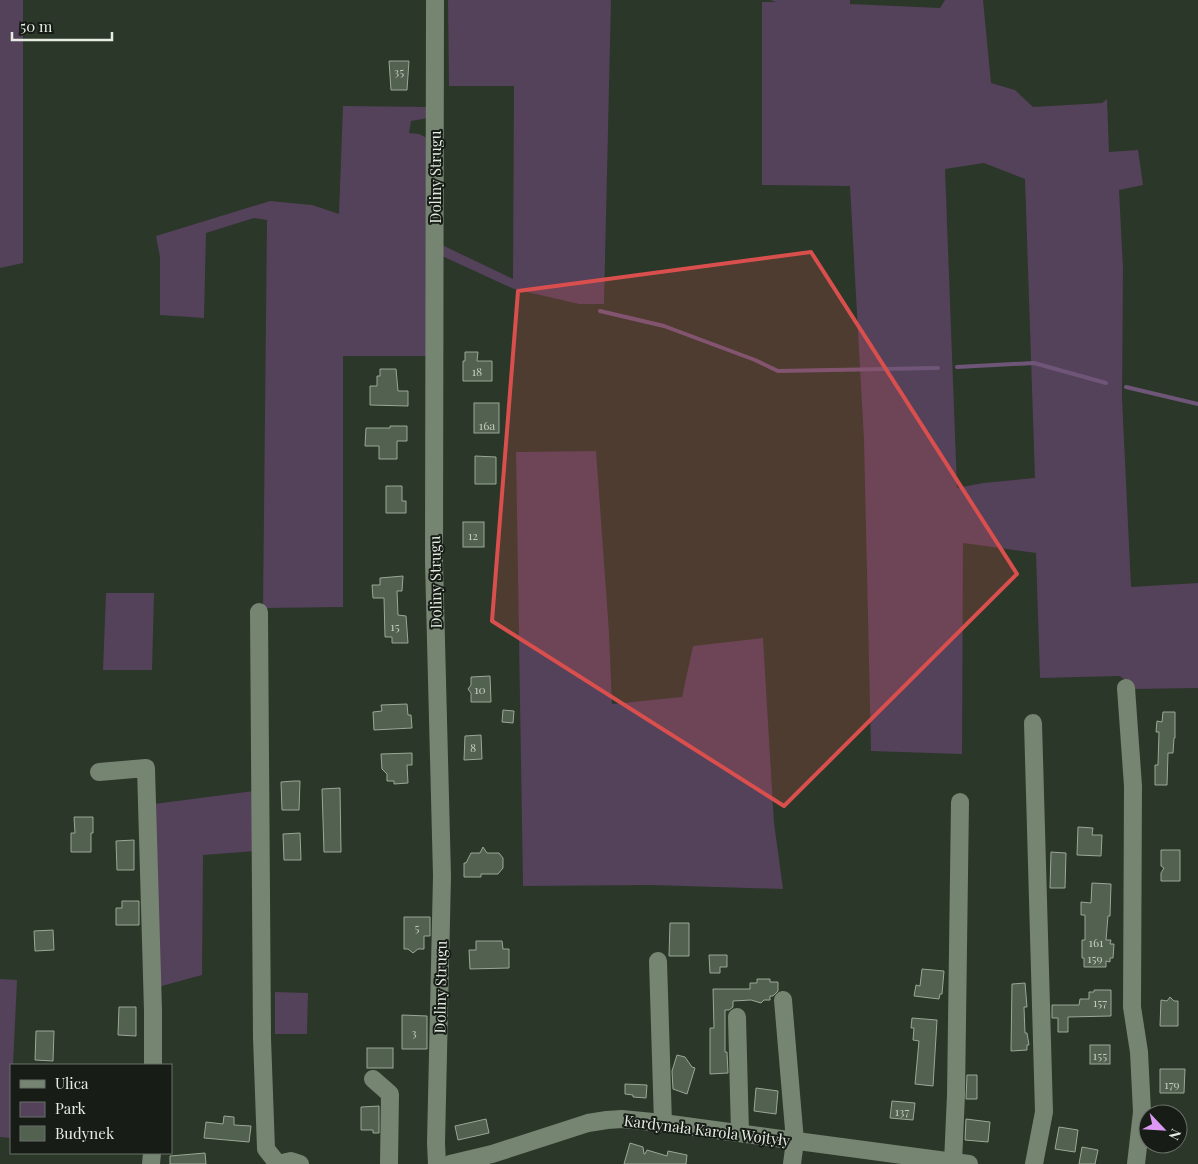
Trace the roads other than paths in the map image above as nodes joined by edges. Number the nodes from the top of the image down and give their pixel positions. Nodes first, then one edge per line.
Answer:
1 (434, 0) edge
2 (259, 612) dead end
3 (1126, 688) dead end
4 (1033, 723) dead end
5 (99, 772) dead end
6 (960, 802) dead end
7 (658, 961) dead end
8 (783, 1000) dead end
9 (737, 1016) dead end
10 (152, 1064) edge
11 (373, 1079) dead end
12 (663, 1123) junction
13 (740, 1133) junction
14 (796, 1141) junction
15 (961, 1163) edge
16 (278, 1164) edge
17 (300, 1164) edge
18 (389, 1164) edge
19 (437, 1164) edge
20 (450, 1164) edge
21 (792, 1164) edge
22 (1034, 1164) edge
23 (1136, 1164) edge

1 - 19 street, Doliny Strugu
2 - 16 street
3 - 23 street
4 - 22 street
5 - 10 street
6 - 15 street
7 - 12 street
8 - 14 street
9 - 13 street
11 - 18 street
12 - 13 street, Kardynała Karola Wojtyły
12 - 20 street, Kardynała Karola Wojtyły
13 - 14 street, Kardynała Karola Wojtyły
14 - 15 street, Kardynała Karola Wojtyły
14 - 21 street
16 - 17 street

